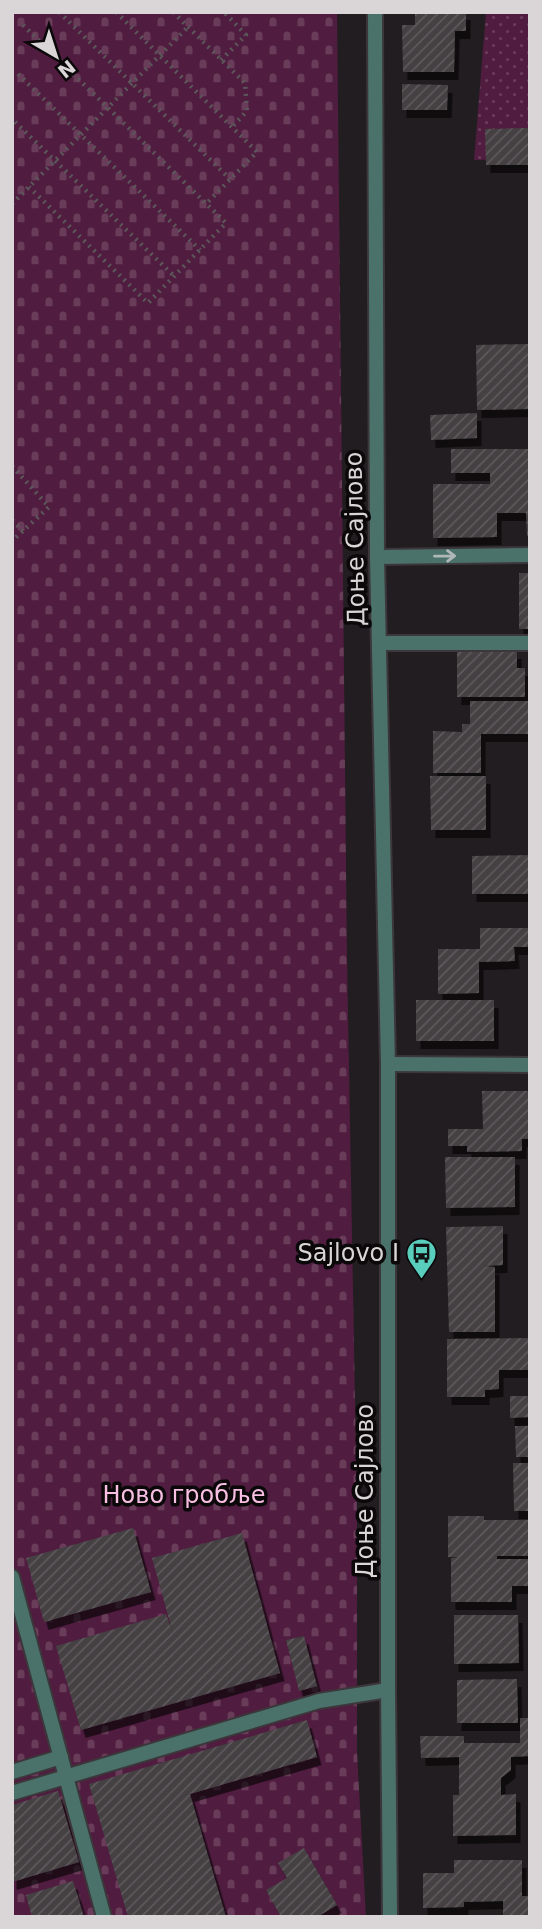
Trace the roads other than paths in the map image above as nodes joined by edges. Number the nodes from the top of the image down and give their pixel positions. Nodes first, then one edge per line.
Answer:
1 (375, 12) edge
2 (530, 555) edge
3 (377, 557) junction
4 (379, 643) junction
5 (530, 643) edge
6 (388, 1064) junction
7 (530, 1065) edge
8 (12, 1577) edge
9 (388, 1690) junction
10 (61, 1757) junction
11 (12, 1772) edge
12 (66, 1776) junction
13 (12, 1793) edge
14 (104, 1917) edge
15 (390, 1917) edge

1 - 3 street, Доње Сајлово
3 -> 2 street
3 - 4 street, Доње Сајлово
4 - 5 street
4 - 6 street, Доње Сајлово
6 - 7 street
6 - 9 street, Доње Сајлово
8 - 10 street
9 - 12 street
9 - 15 street, Доње Сајлово
10 - 11 street
10 - 12 street
12 - 13 street
12 - 14 street

